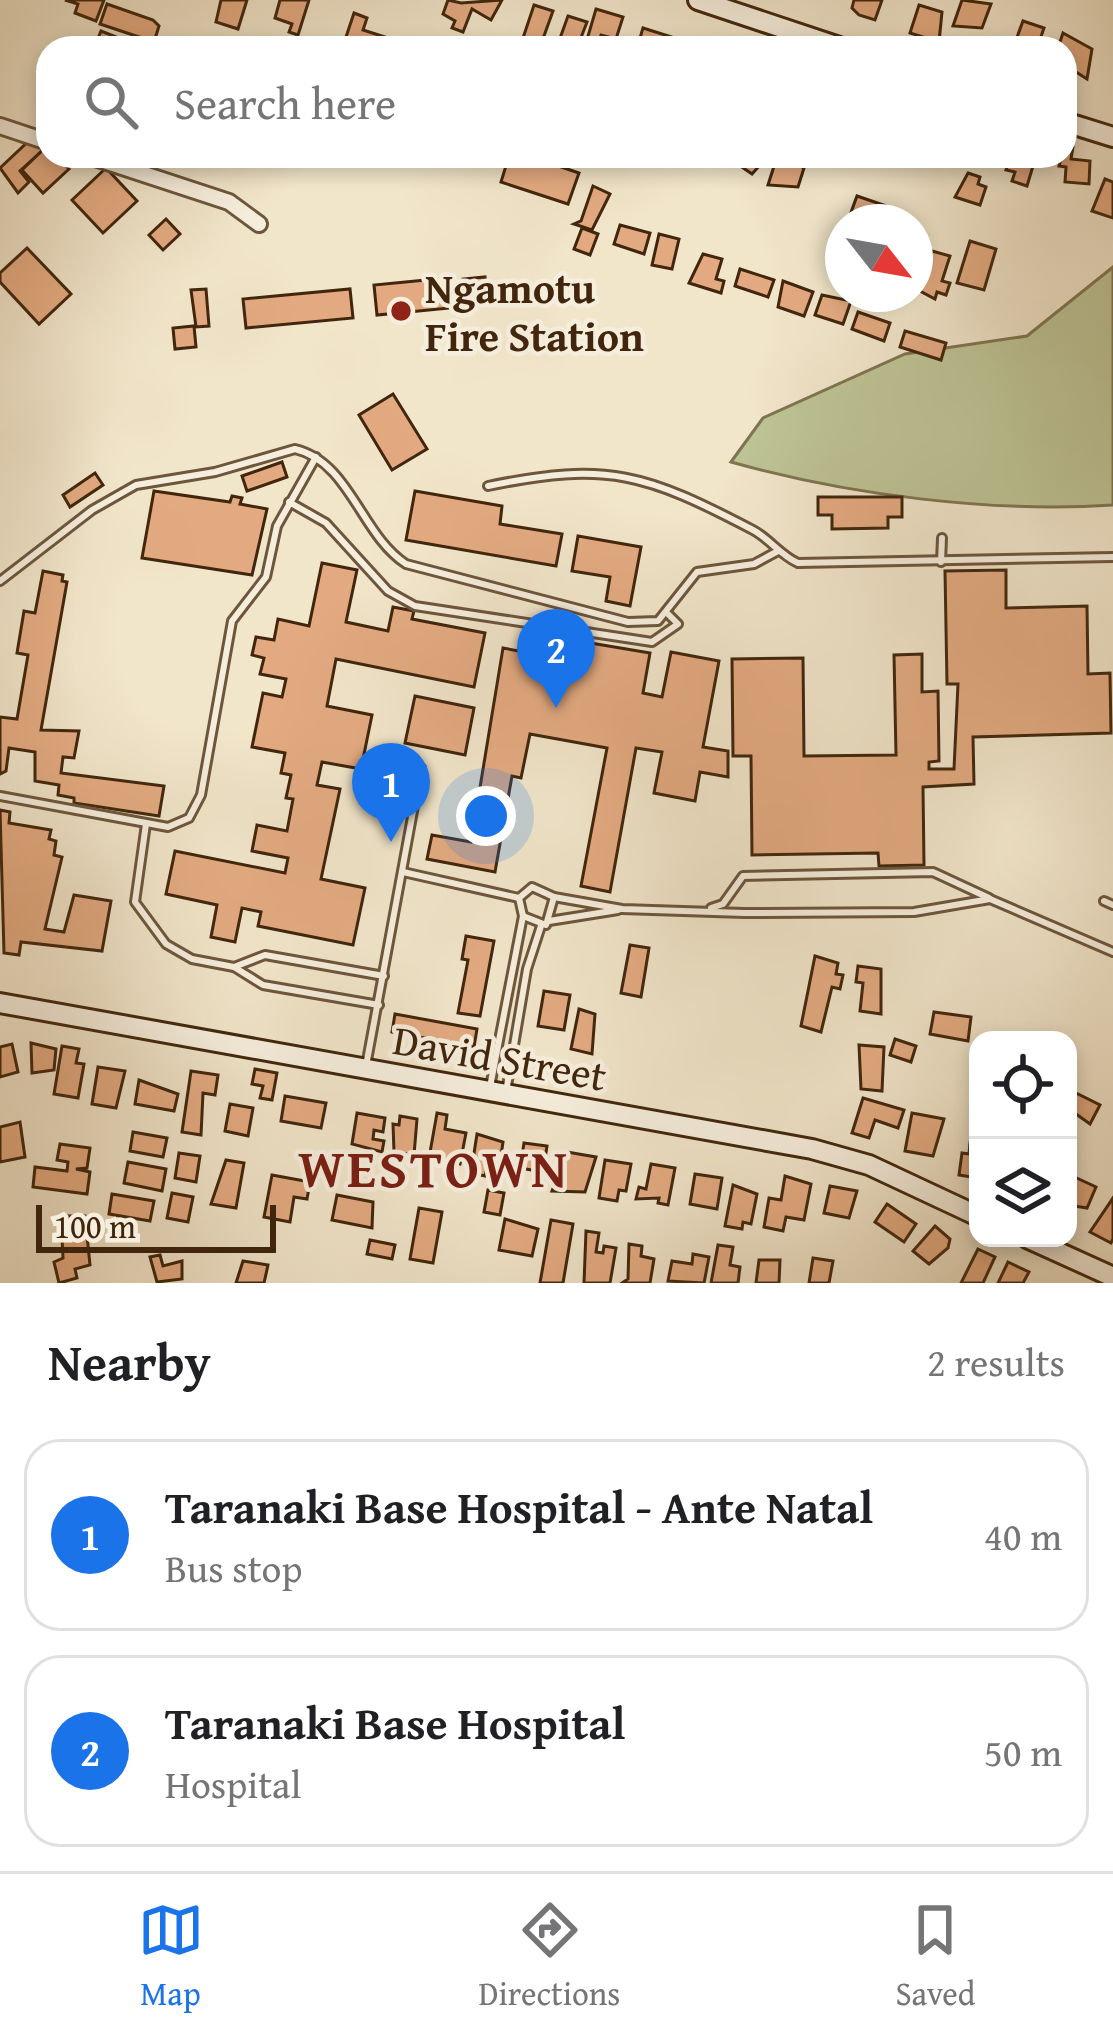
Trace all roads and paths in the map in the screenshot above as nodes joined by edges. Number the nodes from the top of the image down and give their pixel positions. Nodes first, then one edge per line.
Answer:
1 (698, 0) edge
2 (806, 36) edge
3 (1077, 126) edge
4 (0, 127) edge
5 (1113, 137) edge
6 (36, 138) edge
7 (126, 168) edge
8 (259, 224) dead end
9 (316, 457) junction
10 (488, 486) dead end
11 (289, 502) junction
12 (942, 538) dead end
13 (778, 551) junction
14 (1113, 557) edge
15 (941, 562) junction
16 (0, 581) edge
17 (668, 614) junction
18 (422, 768) dead end
19 (0, 796) edge
20 (146, 824) junction
21 (403, 872) junction
22 (554, 897) junction
23 (519, 898) junction
24 (990, 899) junction
25 (1103, 901) dead end
26 (1113, 905) edge
27 (622, 909) junction
28 (708, 909) junction
29 (524, 916) junction
30 (546, 924) junction
31 (1113, 952) edge
32 (234, 967) junction
33 (384, 976) junction
34 (0, 1003) edge
35 (379, 1005) junction
36 (365, 1070) junction
37 (497, 1092) junction
38 (969, 1212) edge
39 (1047, 1247) edge
40 (1113, 1277) edge

1 - 2 street
3 - 5 street
4 - 6 street
7 - 8 street
9 - 11 lane
9 - 16 lane
9 - 17 lane
10 - 13 lane
11 - 17 lane
11 - 20 lane
12 - 15 lane
13 - 15 lane
13 - 17 lane
14 - 15 lane
18 - 21 lane
19 - 20 lane
20 - 32 lane
21 - 23 lane
21 - 33 lane
22 - 23 lane
22 - 27 lane
22 - 30 lane
23 - 29 lane
24 - 28 lane
24 - 28 lane
24 - 31 lane
25 - 26 lane
27 - 28 lane
27 - 30 lane
29 - 30 lane
29 - 37 lane
30 - 37 lane
32 - 33 lane
32 - 35 lane
33 - 35 lane
34 - 36 street, David Street
35 - 36 lane
36 - 37 street, David Street
37 - 38 street, David Street
39 - 40 street

